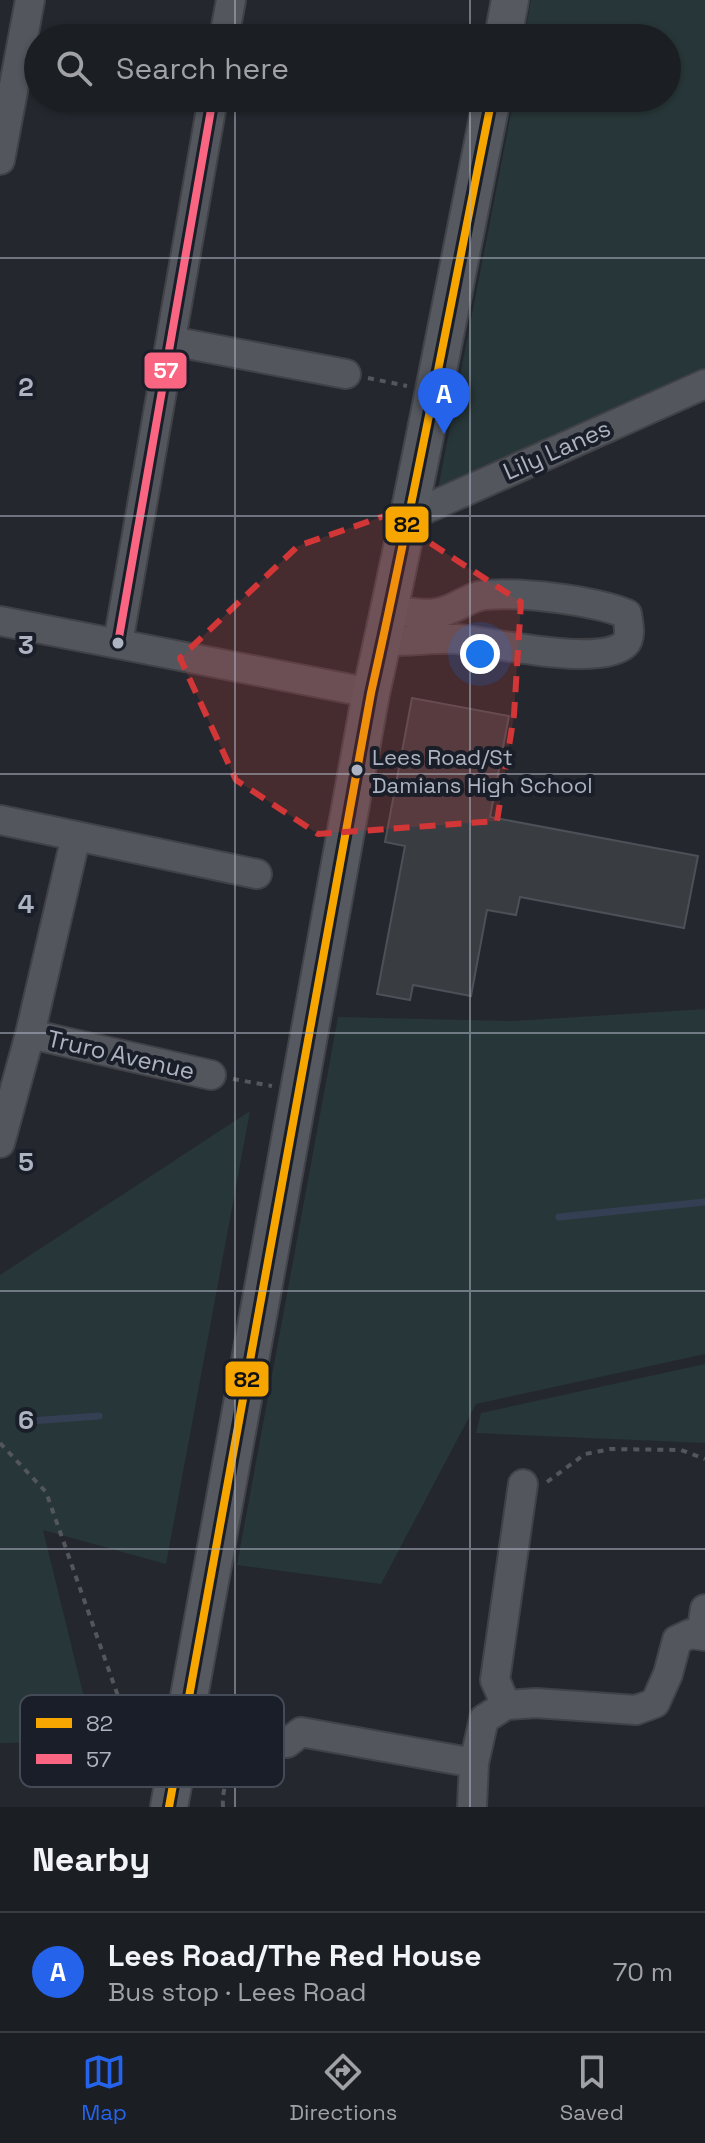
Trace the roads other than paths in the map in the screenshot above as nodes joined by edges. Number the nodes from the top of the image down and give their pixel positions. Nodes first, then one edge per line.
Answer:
1 (30, 0) edge
2 (231, 0) edge
3 (510, 0) edge
4 (232, 24) edge
5 (506, 24) edge
6 (6, 92) edge
7 (211, 112) edge
8 (489, 112) edge
9 (0, 160) edge
10 (171, 341) junction
11 (346, 374) road end
12 (705, 384) edge
13 (410, 516) junction
14 (0, 621) edge
15 (386, 625) junction
16 (118, 643) junction
17 (371, 693) junction
18 (0, 820) edge
19 (76, 836) junction
20 (257, 874) dead end
21 (30, 1034) junction
22 (224, 1077) road end
23 (0, 1143) edge
24 (523, 1484) road end
25 (704, 1627) edge
26 (190, 1695) edge
27 (506, 1705) junction
28 (287, 1743) road end
29 (474, 1763) junction
30 (173, 1787) edge
31 (169, 1807) edge
32 (472, 1807) edge

1 - 6 street
2 - 4 street
3 - 5 main road
6 - 9 street
7 - 10 street
8 - 13 main road
10 - 11 street
10 - 16 street
12 - 13 street, Lily Lanes
13 - 15 main road
14 - 16 street
15 - 15 street
15 - 17 main road
16 - 17 street
17 - 26 main road
18 - 19 street
19 - 20 street
19 - 21 street
21 - 22 street, Truro Avenue
21 - 23 street
24 - 27 street
25 - 27 street
27 - 29 street
28 - 29 street
29 - 32 street
30 - 31 main road

